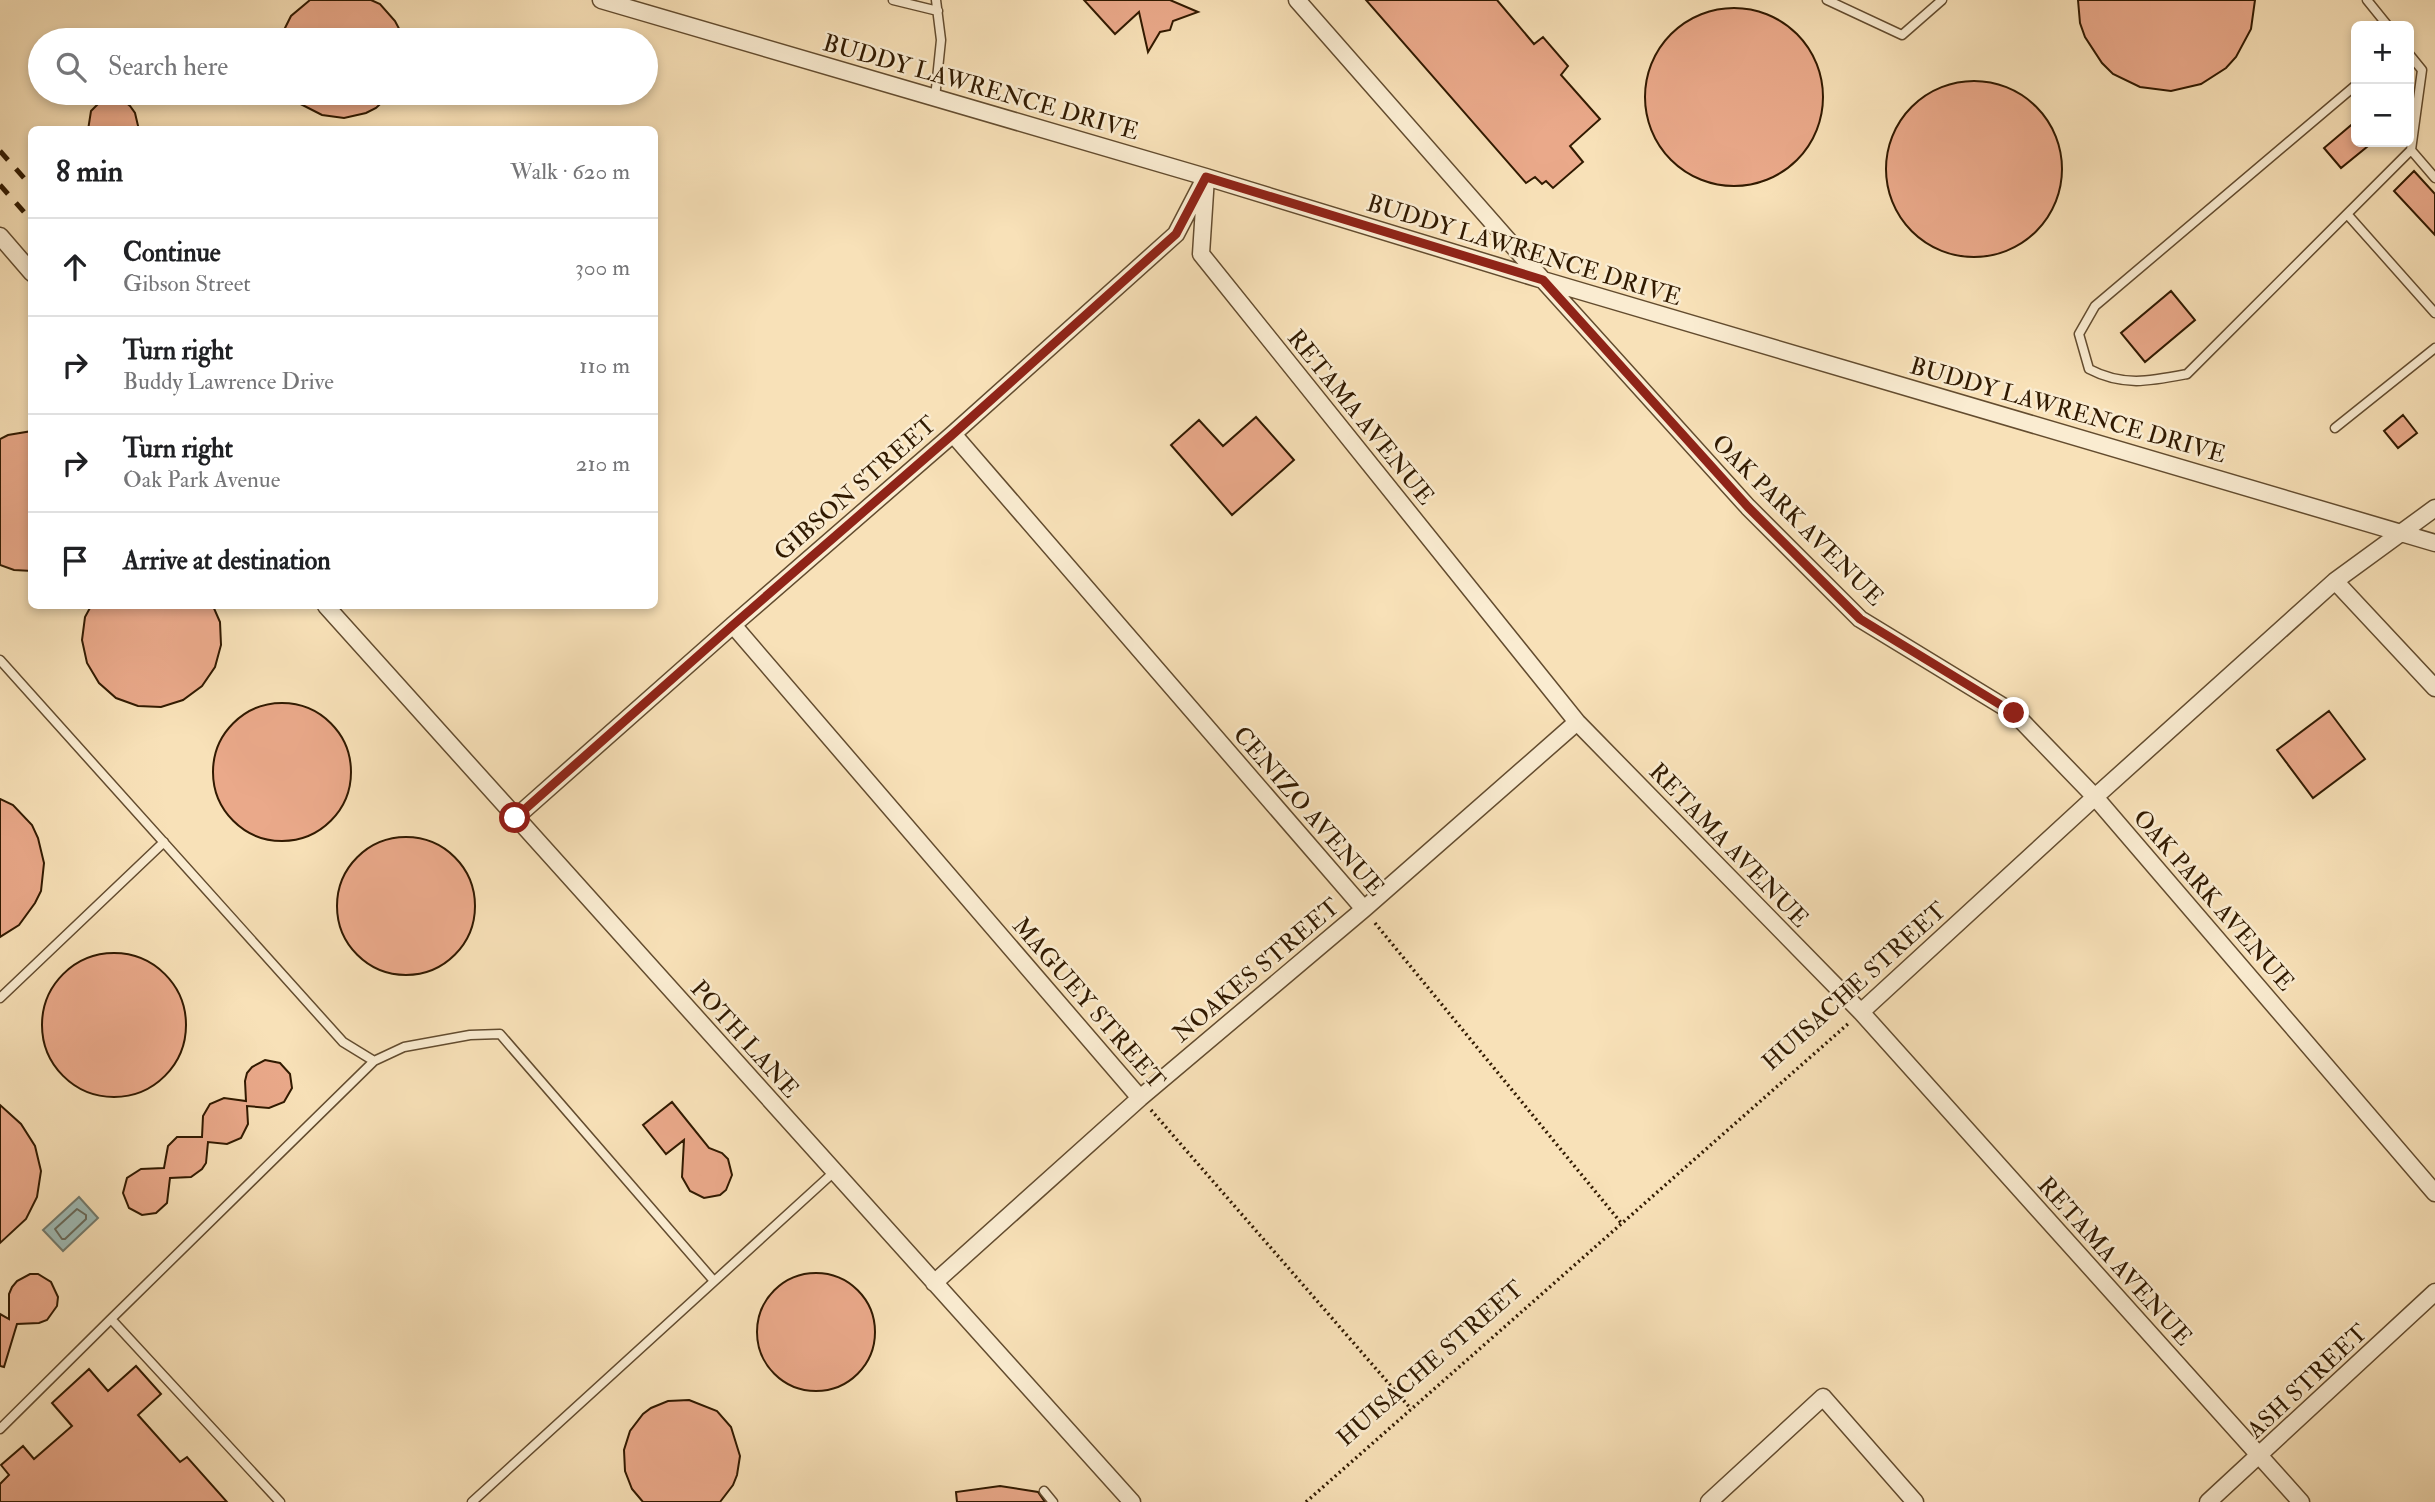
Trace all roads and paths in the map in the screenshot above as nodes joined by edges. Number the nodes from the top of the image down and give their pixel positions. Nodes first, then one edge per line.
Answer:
1 (601, 0) edge
2 (893, 0) edge
3 (936, 0) edge
4 (1297, 0) edge
5 (1827, 0) edge
6 (1942, 0) edge
7 (2367, 0) edge
8 (938, 11) junction
9 (2384, 21) edge
10 (2414, 61) edge
11 (2351, 89) edge
12 (935, 98) junction
13 (2411, 150) junction
14 (1206, 177) junction
15 (2435, 178) edge
16 (2347, 214) junction
17 (0, 236) edge
18 (28, 268) edge
19 (1543, 280) junction
20 (2435, 313) edge
21 (2435, 348) edge
22 (2336, 428) dead end
23 (953, 434) junction
24 (2435, 508) edge
25 (2404, 533) junction
26 (2435, 542) edge
27 (2335, 581) junction
28 (329, 609) edge
29 (733, 625) junction
30 (0, 660) edge
31 (2435, 688) edge
32 (1577, 722) junction
33 (2095, 797) junction
34 (515, 818) junction
35 (164, 842) junction
36 (1364, 909) junction
37 (0, 998) edge
38 (1861, 1012) junction
39 (374, 1061) junction
40 (1140, 1098) junction
41 (834, 1172) junction
42 (2435, 1193) edge
43 (1622, 1224) junction
44 (714, 1281) junction
45 (934, 1283) junction
46 (2435, 1292) edge
47 (111, 1319) junction
48 (1411, 1409) junction
49 (0, 1429) edge
50 (2260, 1456) junction
51 (1044, 1492) dead end
52 (280, 1502) edge
53 (472, 1502) edge
54 (1053, 1502) edge
55 (1132, 1502) edge
56 (1306, 1502) edge
57 (1709, 1502) edge
58 (1914, 1502) edge
59 (2208, 1502) edge
60 (2301, 1502) edge

1 - 12 street, BUDDY LAWRENCE DRIVE
2 - 8 lane
3 - 8 lane
4 - 19 street, OAK PARK AVENUE
5 - 6 lane
7 - 9 lane
8 - 12 lane
10 - 13 lane
11 - 16 lane
12 - 14 street, BUDDY LAWRENCE DRIVE
13 - 15 lane
13 - 16 lane
14 - 19 street, BUDDY LAWRENCE DRIVE
14 - 23 street, GIBSON STREET
14 - 32 street, RETAMA AVENUE
16 - 20 lane
17 - 18 street
19 - 25 street, BUDDY LAWRENCE DRIVE
19 - 33 street, OAK PARK AVENUE
21 - 22 lane
23 - 29 street, GIBSON STREET
23 - 36 street, CENIZO AVENUE
24 - 25 street, HUISACHE STREET
25 - 26 street, BUDDY LAWRENCE DRIVE
25 - 27 street, HUISACHE STREET
27 - 31 street
27 - 33 street, HUISACHE STREET
28 - 34 street, POTH LANE
29 - 34 street, GIBSON STREET
29 - 40 street, MAGUEY STREET
30 - 35 lane
32 - 36 street, NOAKES STREET
32 - 38 street, RETAMA AVENUE
33 - 38 street, HUISACHE STREET
33 - 42 street, OAK PARK AVENUE
34 - 41 street, POTH LANE
35 - 37 lane
35 - 39 lane
36 - 40 street, NOAKES STREET
36 - 43 path, CENIZO AVENUE
38 - 43 path, HUISACHE STREET
38 - 50 street, RETAMA AVENUE
39 - 44 lane
39 - 47 lane
40 - 45 street, NOAKES STREET
40 - 48 path, MAGUEY STREET
41 - 44 lane
41 - 45 street, POTH LANE
43 - 48 path, HUISACHE STREET
44 - 53 lane
45 - 55 street, POTH LANE
46 - 50 street, ASH STREET
47 - 49 lane
47 - 52 lane
48 - 56 path, HUISACHE STREET
50 - 59 street, ASH STREET
50 - 60 street, RETAMA AVENUE
51 - 54 lane
57 - 58 street

